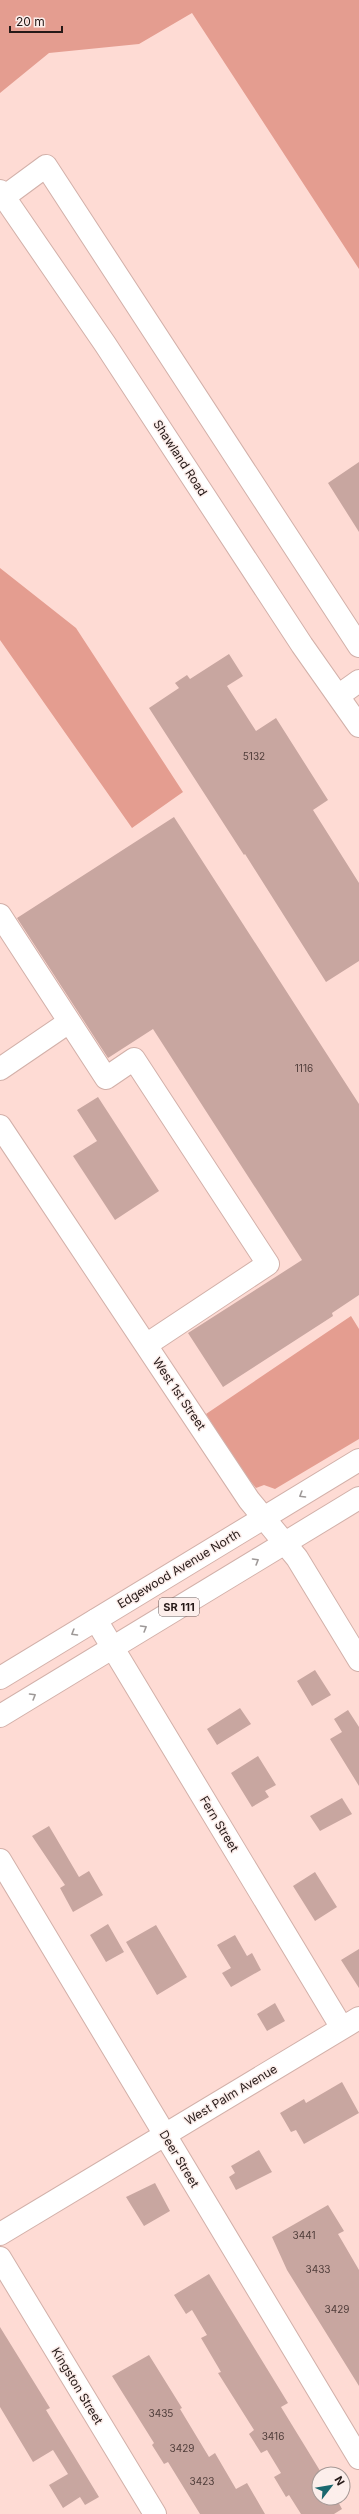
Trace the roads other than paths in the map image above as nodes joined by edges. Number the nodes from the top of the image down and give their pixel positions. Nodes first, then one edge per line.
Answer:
1 (2, 194) edge
2 (359, 646) edge
3 (359, 680) edge
4 (338, 696) junction
5 (359, 726) edge
6 (0, 915) edge
7 (69, 1022) junction
8 (0, 1070) edge
9 (0, 1126) edge
10 (146, 1345) junction
11 (359, 1460) edge
12 (359, 1498) edge
13 (263, 1518) junction
14 (284, 1544) junction
15 (96, 1620) junction
16 (113, 1647) junction
17 (359, 1660) edge
18 (0, 1678) edge
19 (0, 1716) edge
20 (0, 1860) edge
21 (351, 2023) edge
22 (165, 2135) junction
23 (0, 2234) edge
24 (0, 2258) edge
25 (359, 2458) edge
26 (155, 2514) edge

1 - 2 street
1 - 4 street, Shawland Road
3 - 4 street
4 - 5 street, Shawland Road
6 - 7 street
7 - 8 street
7 - 10 street
9 - 10 street, West 1st Street
10 - 13 street, West 1st Street
11 -> 13 street, Edgewood Avenue North / SR 111
12 - 14 street, SR 111
13 - 14 street, West 1st Street
13 - 15 street, Edgewood Avenue North / SR 111
16 -> 14 street, SR 111
14 - 17 street, West 1st Street
15 - 16 street, Fern Street
15 -> 18 street, Edgewood Avenue North / SR 111
19 -> 16 street, SR 111
16 - 21 street, Fern Street
20 - 22 street, Deer Street
21 - 22 street, West Palm Avenue
22 - 23 street, West Palm Avenue
22 - 25 street, Deer Street
24 - 26 street, Kingston Street

